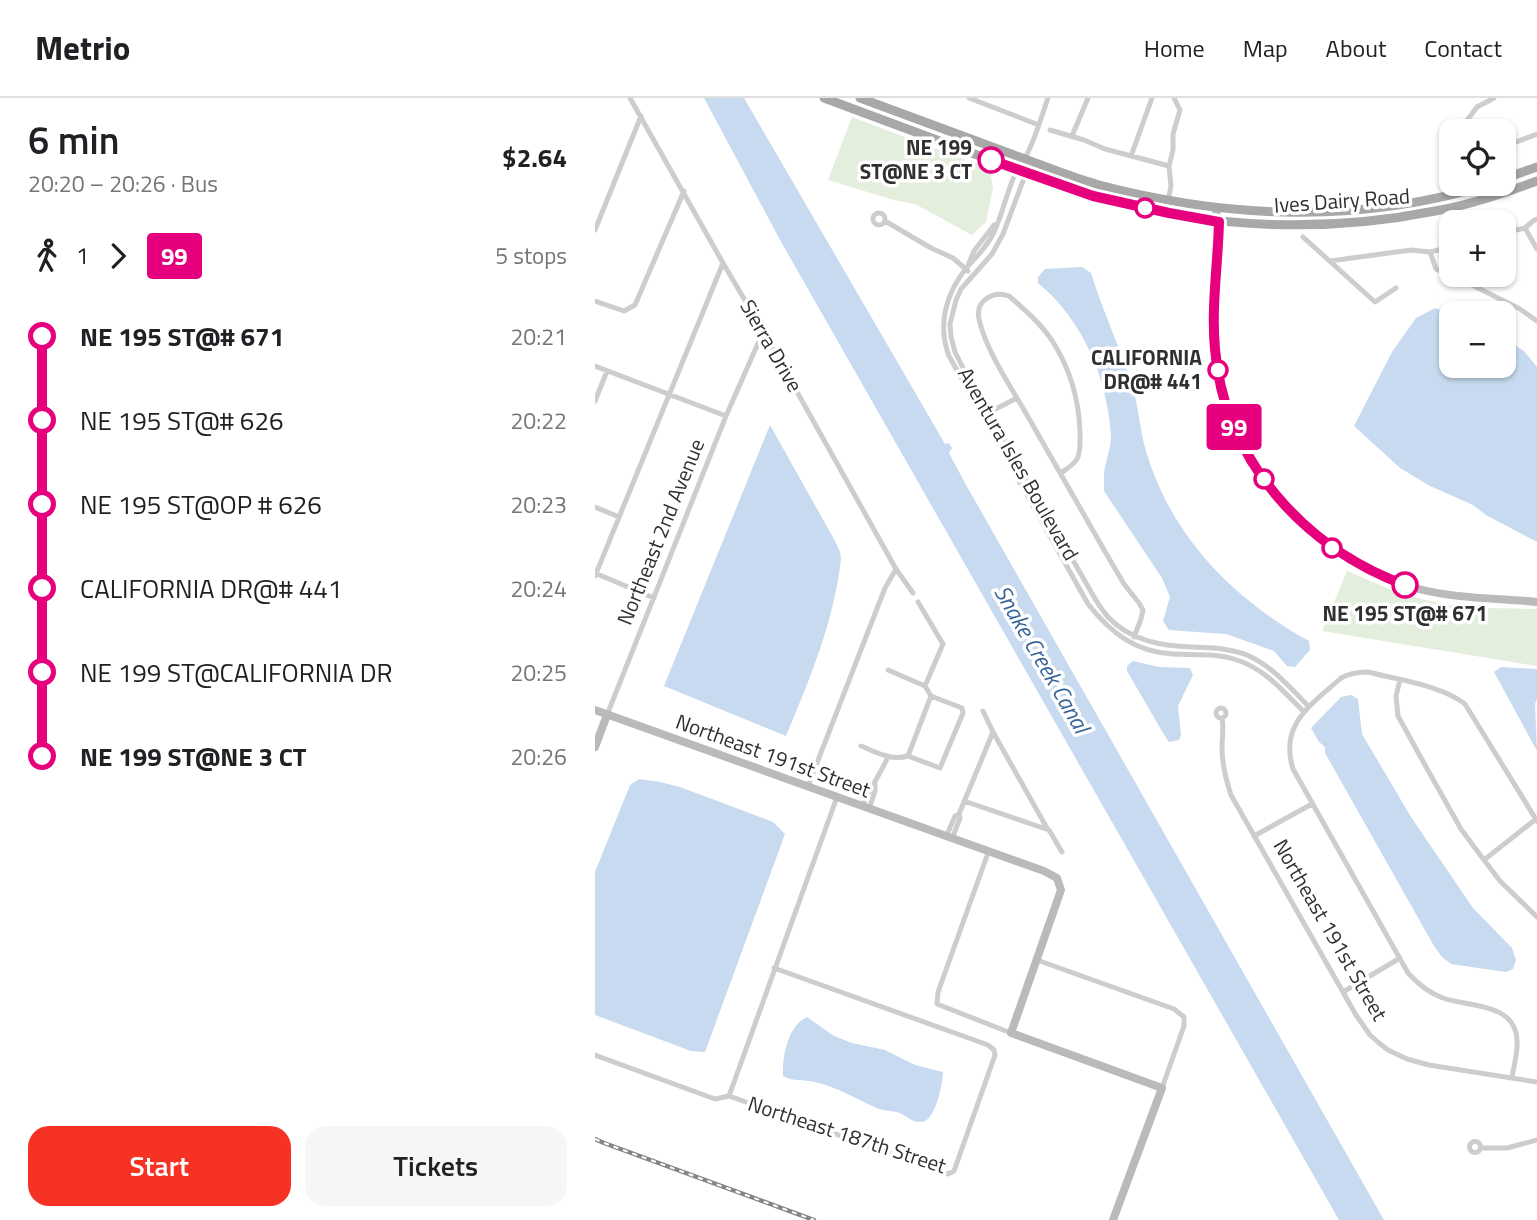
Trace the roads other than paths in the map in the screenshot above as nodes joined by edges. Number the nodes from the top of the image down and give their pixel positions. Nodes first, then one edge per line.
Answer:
1 (631, 98) edge
2 (824, 98) edge
3 (860, 98) edge
4 (969, 98) edge
5 (1048, 98) edge
6 (1088, 98) edge
7 (1152, 98) edge
8 (1495, 98) edge
9 (1176, 99) edge
10 (840, 101) edge
11 (641, 116) junction
12 (1468, 119) edge
13 (1039, 125) junction
14 (1050, 130) dead end
15 (1537, 134) edge
16 (1072, 136) junction
17 (1516, 142) edge
18 (1131, 156) junction
19 (1025, 159) junction
20 (1169, 166) junction
21 (1537, 167) edge
22 (1021, 171) junction
23 (1516, 174) edge
24 (1537, 181) edge
25 (684, 191) junction
26 (1449, 196) edge
27 (1168, 201) junction
28 (1215, 208) junction
29 (1373, 209) junction
30 (1537, 219) edge
31 (885, 220) dead end
32 (1375, 220) junction
33 (1219, 222) junction
34 (1525, 228) junction
35 (595, 230) edge
36 (1516, 230) edge
37 (1303, 237) dead end
38 (1537, 249) edge
39 (1439, 250) edge
40 (1430, 252) junction
41 (1330, 261) junction
42 (723, 263) junction
43 (966, 269) junction
44 (973, 275) junction
45 (1396, 288) dead end
46 (595, 301) edge
47 (1536, 318) edge
48 (763, 331) junction
49 (595, 366) edge
50 (607, 371) junction
51 (670, 394) junction
52 (1017, 398) junction
53 (595, 401) edge
54 (985, 414) junction
55 (726, 416) junction
56 (1061, 473) junction
57 (595, 507) edge
58 (619, 517) junction
59 (896, 569) junction
60 (595, 575) edge
61 (913, 593) dead end
62 (654, 598) junction
63 (918, 602) dead end
64 (1537, 602) edge
65 (1134, 636) junction
66 (1131, 643) junction
67 (888, 670) dead end
68 (1400, 680) junction
69 (925, 686) junction
70 (932, 696) junction
71 (1309, 707) junction
72 (595, 710) edge
73 (983, 711) dead end
74 (1304, 712) junction
75 (607, 715) junction
76 (1222, 718) dead end
77 (993, 732) junction
78 (861, 746) dead end
79 (595, 747) edge
80 (908, 756) junction
81 (888, 757) junction
82 (808, 786) junction
83 (837, 797) junction
84 (964, 801) junction
85 (1312, 804) junction
86 (866, 807) junction
87 (1536, 820) edge
88 (1049, 830) junction
89 (1254, 836) junction
90 (949, 838) junction
91 (1062, 852) dead end
92 (988, 853) junction
93 (1484, 860) junction
94 (1537, 917) edge
95 (1399, 958) junction
96 (1037, 960) junction
97 (774, 968) junction
98 (1343, 992) junction
99 (1011, 1033) junction
100 (595, 1055) edge
101 (1512, 1077) junction
102 (1537, 1082) edge
103 (1162, 1088) junction
104 (729, 1096) junction
105 (1537, 1140) edge
106 (1481, 1148) dead end
107 (1113, 1220) edge

1 - 11 street, Sierra Drive
2 - 10 main road, Ives Dairy Road
3 - 19 main road, Ives Dairy Road
4 - 13 street
5 - 13 street, Aventura Isles Boulevard
6 - 16 street
7 - 18 street
8 - 12 street
9 - 20 street
10 - 22 main road, Ives Dairy Road
11 - 25 street, Sierra Drive
11 - 35 street
13 - 19 street, Aventura Isles Boulevard
14 - 16 street
15 - 17 street
16 - 18 street
18 - 20 street
19 - 22 street, Aventura Isles Boulevard
19 - 27 main road, Ives Dairy Road
20 - 27 street
21 - 23 main road
22 - 33 main road, Ives Dairy Road
22 - 43 street, Aventura Isles Boulevard
22 - 44 street, Aventura Isles Boulevard
24 - 32 main road, Ives Dairy Road
25 - 42 street, Sierra Drive
25 - 46 street
26 - 29 main road, Ives Dairy Road
27 - 28 main road, Ives Dairy Road
28 - 29 main road, Ives Dairy Road
28 - 33 street
29 - 32 street
30 - 34 street
31 - 43 street
32 - 33 main road, Ives Dairy Road
33 - 64 street
34 - 36 street
34 - 38 street
37 - 41 street
39 - 40 street
40 - 41 street
40 - 47 street
41 - 45 street
42 - 48 street, Sierra Drive
42 - 51 street
43 - 44 street
43 - 54 street, Aventura Isles Boulevard
44 - 54 street, Aventura Isles Boulevard
48 - 55 street, Northeast 2nd Avenue
48 - 59 street, Sierra Drive
49 - 50 street
50 - 51 street
50 - 53 street
51 - 55 street
51 - 58 street
52 - 54 street
52 - 56 street
52 - 56 street
54 - 65 street, Aventura Isles Boulevard
54 - 66 street, Aventura Isles Boulevard
55 - 62 street, Northeast 2nd Avenue
56 - 65 street
57 - 58 street
58 - 60 street
59 - 61 street, Sierra Drive
59 - 82 street
60 - 62 street
62 - 75 street, Northeast 2nd Avenue
63 - 69 street
65 - 66 street
65 - 71 street, Aventura Isles Boulevard
66 - 74 street, Aventura Isles Boulevard
67 - 69 street
68 - 71 street
68 - 87 street
68 - 93 street
69 - 70 street
70 - 80 street
70 - 80 street
71 - 74 street
72 - 75 street, Northeast 191st Street
73 - 77 street
74 - 85 street
75 - 79 street, Northeast 2nd Avenue
75 - 82 street, Northeast 191st Street
76 - 89 street, Northeast 191st Street
77 - 84 street
77 - 88 street
78 - 81 street
80 - 81 street
81 - 86 street
82 - 83 street, Northeast 191st Street
83 - 86 street, Northeast 191st Street
83 - 97 street
84 - 88 street
84 - 90 street
85 - 89 street
85 - 95 street
86 - 90 street, Northeast 191st Street
87 - 93 street
88 - 91 street
89 - 98 street, Northeast 191st Street
90 - 92 street, Northeast 191st Street
92 - 96 street, Northeast 191st Street
92 - 99 street
93 - 94 street
95 - 98 street
95 - 101 street
96 - 99 street
96 - 103 street
97 - 104 street
97 - 104 street, Northeast 187th Street
98 - 101 street, Northeast 191st Street
99 - 103 street
100 - 104 street, Northeast 187th Street
101 - 102 street, Northeast 191st Street
103 - 107 street
105 - 106 street

